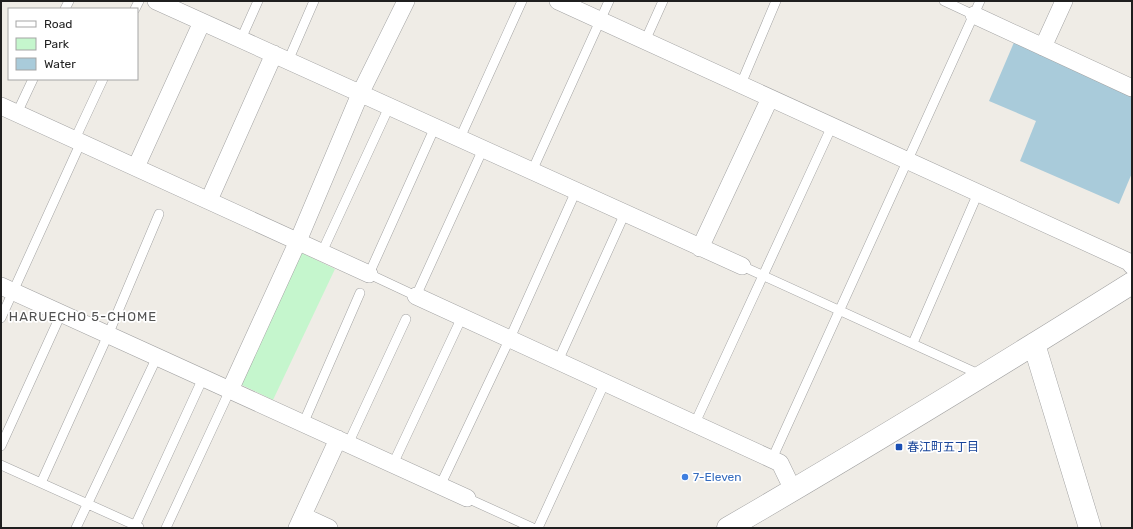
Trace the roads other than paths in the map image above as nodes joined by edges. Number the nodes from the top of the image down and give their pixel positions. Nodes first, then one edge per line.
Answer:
1 (156, 1) edge
2 (258, 1) edge
3 (314, 1) edge
4 (406, 1) edge
5 (522, 1) edge
6 (558, 1) edge
7 (610, 1) edge
8 (663, 1) edge
9 (776, 1) edge
10 (944, 1) edge
11 (1064, 1) edge
12 (977, 8) edge
13 (601, 21) junction
14 (202, 22) junction
15 (241, 39) junction
16 (645, 41) junction
17 (1043, 47) junction
18 (281, 57) junction
19 (33, 80) edge
20 (103, 80) edge
21 (741, 84) junction
22 (1132, 88) edge
23 (360, 94) junction
24 (770, 98) junction
25 (1, 106) edge
26 (389, 107) junction
27 (17, 113) junction
28 (832, 126) junction
29 (434, 127) junction
30 (460, 138) junction
31 (78, 141) junction
32 (484, 149) junction
33 (907, 160) junction
34 (136, 167) junction
35 (532, 171) junction
36 (576, 191) junction
37 (978, 192) junction
38 (209, 200) junction
39 (625, 213) junction
40 (160, 214) dead end
41 (298, 241) junction
42 (700, 248) junction
43 (322, 252) junction
44 (742, 266) joint
45 (1132, 266) edge
46 (369, 274) junction
47 (764, 276) junction
48 (1132, 283) edge
49 (7, 289) edge
50 (360, 293) dead end
51 (416, 296) junction
52 (839, 310) junction
53 (61, 314) junction
54 (462, 317) junction
55 (1, 318) edge
56 (406, 319) dead end
57 (108, 335) junction
58 (510, 338) junction
59 (913, 343) junction
60 (1034, 344) junction
61 (157, 358) junction
62 (558, 361) junction
63 (983, 375) junction
64 (203, 378) junction
65 (605, 382) junction
66 (230, 390) junction
67 (695, 423) junction
68 (303, 424) junction
69 (343, 442) junction
70 (1, 446) edge
71 (772, 459) junction
72 (393, 464) junction
73 (1, 465) edge
74 (41, 483) junction
75 (440, 486) junction
76 (794, 490) junction
77 (467, 498) joint
78 (87, 504) junction
79 (300, 522) edge
80 (136, 527) edge
81 (76, 528) edge
82 (166, 528) edge
83 (329, 528) edge
84 (533, 528) edge
85 (538, 528) edge
86 (728, 528) edge
87 (1090, 528) edge

1 - 14 street
2 - 15 lane
3 - 18 lane
4 - 23 street
5 - 30 lane
6 - 13 street
7 - 13 lane
8 - 16 lane
9 - 21 lane
10 - 12 lane
11 - 17 street
12 - 17 street
12 - 33 lane
13 - 16 street
13 - 35 lane
14 - 15 street
14 - 34 street
15 - 18 street
16 - 21 street
17 - 22 street
18 - 23 street
18 - 38 street
19 - 27 lane
20 - 31 lane
21 - 24 street
23 - 26 street
23 - 41 street
24 - 28 street
24 - 42 street
25 - 27 street
26 - 29 street
26 - 43 lane
27 - 31 street
28 - 33 street
28 - 47 lane
29 - 30 street
29 - 46 lane
30 - 32 street
31 - 34 street
31 - 49 lane
32 - 35 street
32 - 51 lane
33 - 37 street
33 - 52 lane
34 - 38 street
35 - 36 street
36 - 39 street
36 - 58 lane
37 - 45 street
37 - 59 lane
38 - 41 street
39 - 42 street
39 - 62 lane
40 - 57 lane
41 - 43 street
41 - 66 street
42 - 44 street
43 - 46 street
44 - 47 lane
46 - 51 lane
47 - 52 lane
47 - 67 lane
48 - 60 street
49 - 53 street
49 - 55 lane
50 - 68 lane
51 - 54 street
52 - 59 lane
52 - 71 lane
53 - 57 street
53 - 70 lane
54 - 58 street
54 - 72 lane
56 - 69 lane
57 - 61 street
57 - 74 lane
58 - 62 street
58 - 75 lane
59 - 63 lane
60 - 63 street
60 - 87 street
61 - 64 street
61 - 78 lane
62 - 65 street
63 - 76 street
64 - 66 street
64 - 80 lane
65 - 67 street
65 - 85 lane
66 - 68 street
66 - 82 lane
67 - 71 street
68 - 69 street
69 - 72 street
69 - 79 street
71 - 76 street
72 - 75 street
73 - 74 lane
74 - 78 lane
75 - 77 street
76 - 86 street
77 - 84 lane
78 - 80 lane
78 - 81 lane
79 - 83 street

